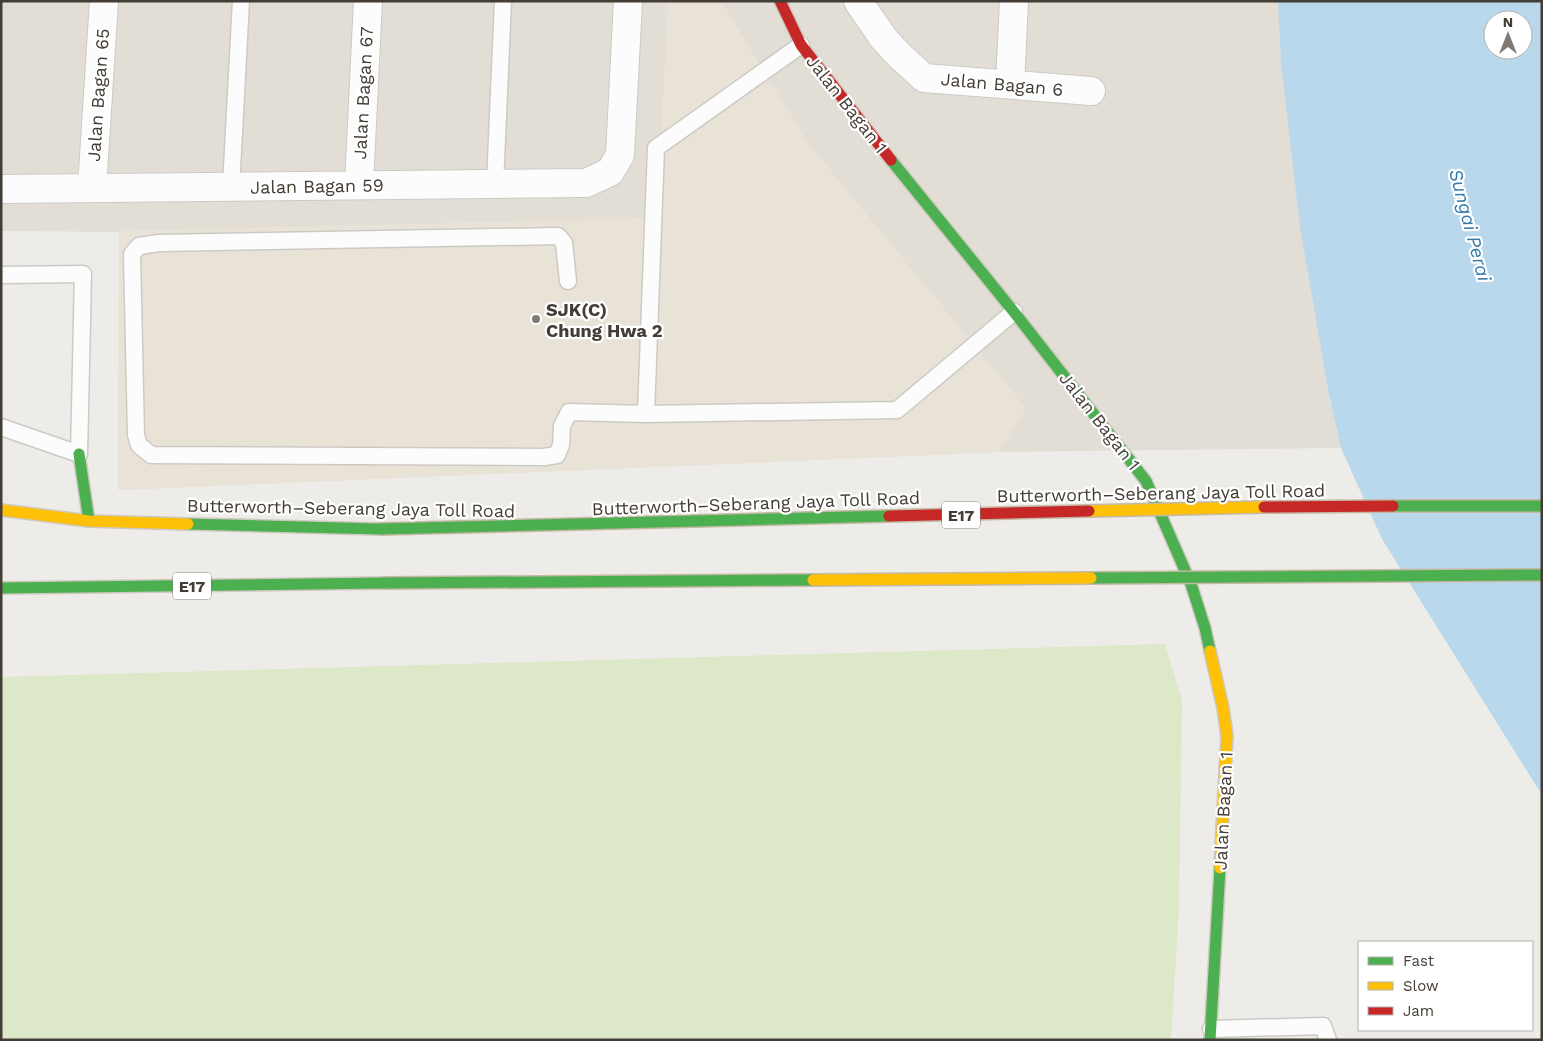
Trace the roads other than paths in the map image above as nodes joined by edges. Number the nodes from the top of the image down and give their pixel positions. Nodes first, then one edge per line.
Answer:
1 (104, 1) edge
2 (241, 1) edge
3 (368, 1) edge
4 (503, 1) edge
5 (628, 1) edge
6 (780, 1) edge
7 (858, 1) edge
8 (1014, 1) edge
9 (801, 45) junction
10 (1010, 84) junction
11 (1091, 91) dead end
12 (495, 184) junction
13 (358, 185) junction
14 (231, 186) junction
15 (92, 188) junction
16 (1, 189) edge
17 (1, 275) edge
18 (568, 281) dead end
19 (1014, 312) junction
20 (646, 414) junction
21 (1, 427) edge
22 (79, 454) junction
23 (1542, 506) edge
24 (1, 510) edge
25 (89, 521) junction
26 (1542, 575) edge
27 (1, 588) edge
28 (1210, 1034) edge
29 (1328, 1040) edge

1 - 15 street, Jalan Bagan 65
2 - 14 lane
3 - 13 street, Jalan Bagan 67
4 - 12 lane
5 - 12 street, Jalan Bagan 59
6 - 9 main road, Jalan Bagan 1
7 - 10 street, Jalan Bagan 6
8 - 10 street
9 - 19 main road, Jalan Bagan 1
9 - 20 lane
10 - 11 street, Jalan Bagan 6
12 - 13 street, Jalan Bagan 59
13 - 14 street, Jalan Bagan 59
14 - 15 street, Jalan Bagan 59
15 - 16 street, Jalan Bagan 59
17 - 22 lane
18 - 20 lane
19 - 20 lane
19 - 28 main road, Jalan Bagan 1
21 - 22 lane
22 - 25 main road
23 - 25 main road, Butterworth–Seberang Jaya Toll Road / E17, bridge
24 - 25 main road, Butterworth–Seberang Jaya Toll Road / E17
26 - 27 main road, E17, bridge
28 - 29 lane

